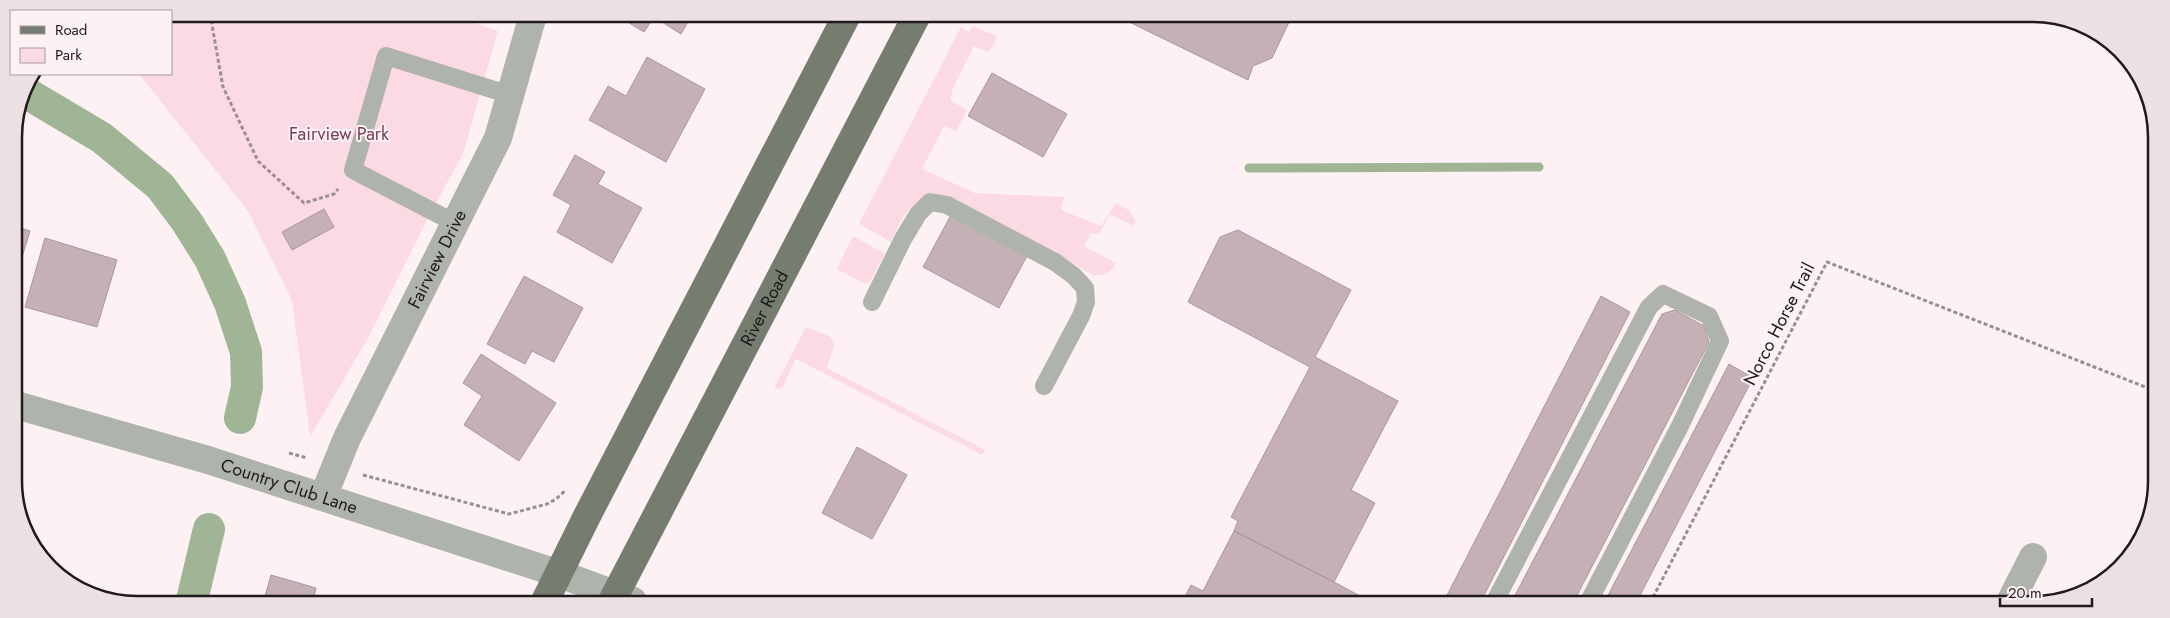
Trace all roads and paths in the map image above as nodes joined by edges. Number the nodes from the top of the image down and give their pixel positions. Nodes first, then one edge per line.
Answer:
1 (212, 23) edge
2 (531, 23) edge
3 (843, 23) edge
4 (913, 23) edge
5 (510, 95) junction
6 (353, 170) junction
7 (455, 223) junction
8 (872, 302) dead end
9 (1044, 386) dead end
10 (2148, 388) edge
11 (22, 407) edge
12 (323, 497) junction
13 (454, 499) dead end
14 (547, 504) dead end
15 (2033, 557) dead end
16 (560, 574) junction
17 (1498, 595) edge
18 (1592, 595) edge
19 (1654, 595) edge
20 (2014, 595) edge
21 (548, 596) edge
22 (612, 596) edge
23 (622, 596) edge

1 - 6 path
2 - 5 street, Fairview Drive
3 - 16 main road
4 - 23 main road, River Road
5 - 6 lane
5 - 7 street, Fairview Drive
6 - 7 lane
7 - 12 street, Fairview Drive
8 - 9 lane
10 - 19 path, Norco Horse Trail
11 - 12 street, Country Club Lane
12 - 16 street, Country Club Lane
13 - 14 path
15 - 20 street
16 - 21 main road
16 - 22 street, Country Club Lane
17 - 18 lane

